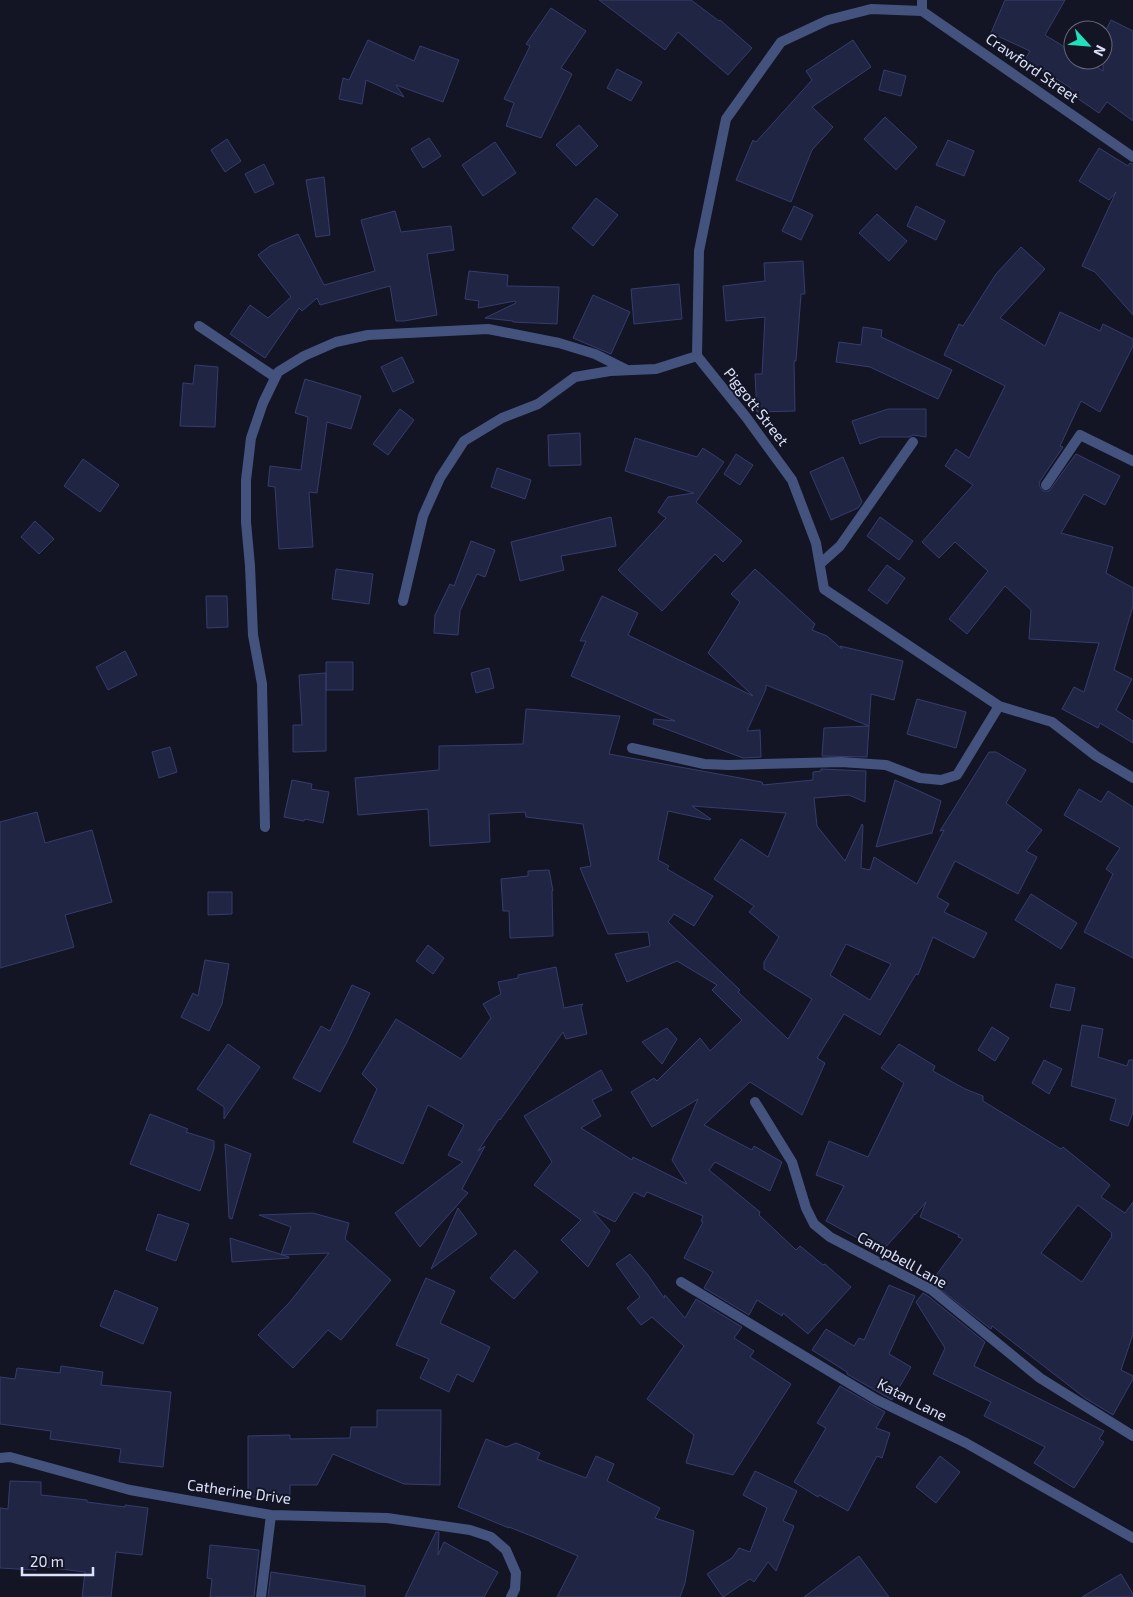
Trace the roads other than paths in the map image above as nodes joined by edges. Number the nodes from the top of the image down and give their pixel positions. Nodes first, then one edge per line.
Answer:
1 (922, 0) edge
2 (922, 11) junction
3 (1133, 157) edge
4 (199, 326) dead end
5 (697, 356) junction
6 (628, 370) junction
7 (275, 377) junction
8 (913, 442) dead end
9 (1133, 461) edge
10 (1046, 485) dead end
11 (820, 564) junction
12 (403, 601) dead end
13 (999, 706) junction
14 (632, 748) dead end
15 (1133, 778) edge
16 (265, 827) dead end
17 (755, 1102) dead end
18 (681, 1282) dead end
19 (1133, 1436) edge
20 (0, 1458) edge
21 (271, 1515) junction
22 (1133, 1538) edge
23 (261, 1597) edge
24 (511, 1597) edge

1 - 2 street
2 - 3 street, Crawford Street
2 - 5 street
4 - 7 street
5 - 6 street
5 - 11 street, Piggott Street
6 - 7 street
6 - 12 street
7 - 16 street
8 - 11 street
9 - 10 street
11 - 13 street, Piggott Street
13 - 14 street
13 - 15 street, Piggott Street
17 - 19 street, Campbell Lane
18 - 22 street, Katan Lane
20 - 21 street, Catherine Drive
21 - 23 street
21 - 24 street, Catherine Drive

